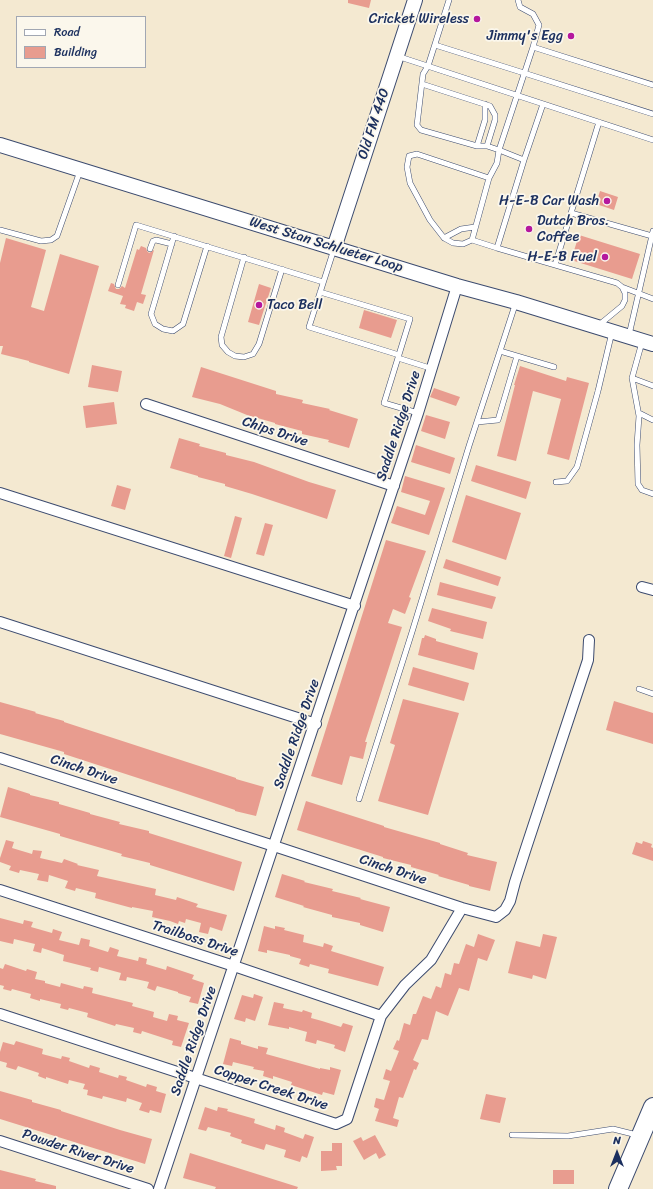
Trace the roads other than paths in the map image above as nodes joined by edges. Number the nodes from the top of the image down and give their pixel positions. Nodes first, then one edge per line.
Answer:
1 (415, 0) edge
2 (449, 0) edge
3 (518, 0) edge
4 (435, 45) junction
5 (533, 47) junction
6 (397, 56) junction
7 (428, 66) junction
8 (524, 72) junction
9 (422, 84) junction
10 (653, 85) edge
11 (517, 95) junction
12 (485, 104) junction
13 (543, 104) junction
14 (653, 114) edge
15 (599, 122) junction
16 (653, 140) edge
17 (0, 145) edge
18 (477, 146) junction
19 (487, 146) junction
20 (499, 150) junction
21 (524, 160) junction
22 (81, 169) junction
23 (489, 178) junction
24 (571, 212) junction
25 (475, 227) junction
26 (0, 230) edge
27 (652, 234) edge
28 (174, 236) junction
29 (444, 238) junction
30 (472, 240) junction
31 (172, 244) junction
32 (207, 246) junction
33 (334, 248) junction
34 (497, 248) junction
35 (150, 249) dead end
36 (244, 257) junction
37 (554, 265) junction
38 (282, 269) junction
39 (323, 282) junction
40 (118, 285) dead end
41 (457, 286) junction
42 (622, 287) junction
43 (320, 292) junction
44 (638, 294) junction
45 (653, 299) edge
46 (516, 302) junction
47 (596, 327) junction
48 (612, 331) junction
49 (641, 340) edge
50 (500, 352) junction
51 (398, 356) junction
52 (517, 356) junction
53 (554, 367) dead end
54 (433, 370) junction
55 (632, 378) junction
56 (653, 386) edge
57 (146, 404) dead end
58 (418, 413) junction
59 (639, 414) junction
60 (653, 420) edge
61 (477, 422) junction
62 (556, 482) dead end
63 (394, 486) junction
64 (0, 493) edge
65 (653, 494) edge
66 (642, 587) dead end
67 (653, 590) edge
68 (355, 606) junction
69 (0, 622) edge
70 (589, 640) dead end
71 (639, 689) dead end
72 (653, 694) edge
73 (316, 724) junction
74 (0, 758) edge
75 (359, 799) dead end
76 (274, 846) junction
77 (0, 890) edge
78 (462, 908) junction
79 (234, 966) junction
80 (0, 1014) edge
81 (382, 1016) junction
82 (197, 1078) junction
83 (653, 1099) edge
84 (653, 1107) edge
85 (642, 1130) junction
86 (512, 1135) dead end
87 (0, 1141) edge
88 (148, 1189) edge
89 (159, 1189) edge
90 (618, 1189) edge

1 - 6 main road, Old FM 440
2 - 4 lane
3 - 5 lane
4 - 7 lane
4 - 8 lane
5 - 8 lane
5 - 10 lane
6 - 7 lane
6 - 33 main road, Old FM 440
7 - 9 lane
7 - 11 lane
8 - 11 lane
8 - 14 lane
9 - 12 lane
9 - 18 lane
11 - 13 lane
11 - 20 lane
12 - 18 lane
12 - 19 lane
13 - 15 lane
13 - 21 lane
15 - 16 lane
15 - 24 lane
17 - 22 main road, West Stan Schlueter Loop
18 - 19 lane
19 - 20 lane
20 - 21 lane
20 - 23 lane
21 - 34 lane
22 - 26 lane
22 - 33 main road, West Stan Schlueter Loop
23 - 25 lane
23 - 29 lane
24 - 27 lane
24 - 37 lane
25 - 29 lane
25 - 30 lane
27 - 44 lane
28 - 31 lane
28 - 32 lane
28 - 40 lane
29 - 30 lane
30 - 34 lane
31 - 32 lane
31 - 35 lane
32 - 36 lane
33 - 39 lane
33 - 41 main road, West Stan Schlueter Loop
34 - 37 lane
36 - 38 lane
36 - 38 lane
37 - 42 lane
38 - 39 lane
39 - 43 lane
41 - 46 main road, West Stan Schlueter Loop
41 - 54 street, Saddle Ridge Drive
42 - 44 lane
42 - 47 lane
43 - 51 lane
43 - 51 lane
44 - 45 lane
44 - 49 lane
46 - 47 main road, West Stan Schlueter Loop
46 - 50 lane
47 - 48 main road, West Stan Schlueter Loop
48 - 49 main road, West Stan Schlueter Loop
48 - 62 lane
49 - 55 lane
50 - 52 lane
50 - 61 lane
51 - 54 lane
51 - 58 lane
52 - 53 lane
52 - 61 lane
54 - 58 street, Saddle Ridge Drive
55 - 56 lane
55 - 59 lane
57 - 63 street, Chips Drive
58 - 63 street, Saddle Ridge Drive
59 - 60 lane
59 - 65 lane
61 - 75 lane
63 - 68 street, Saddle Ridge Drive
64 - 68 street
66 - 67 street
68 - 73 street, Saddle Ridge Drive
69 - 73 street
70 - 78 street, Cinch Drive
71 - 72 lane
73 - 76 street, Saddle Ridge Drive
74 - 76 street, Cinch Drive
76 - 78 street, Cinch Drive
76 - 79 street, Saddle Ridge Drive
77 - 79 street, Trailboss Drive
78 - 81 street, Copper Creek Drive
79 - 81 street, Trailboss Drive
79 - 82 street, Saddle Ridge Drive
80 - 82 street, Copper Creek Drive
81 - 82 street, Copper Creek Drive
82 - 89 street, Saddle Ridge Drive
83 - 85 highway
84 - 85 highway
85 - 86 lane
85 - 90 highway
87 - 88 street, Powder River Drive

